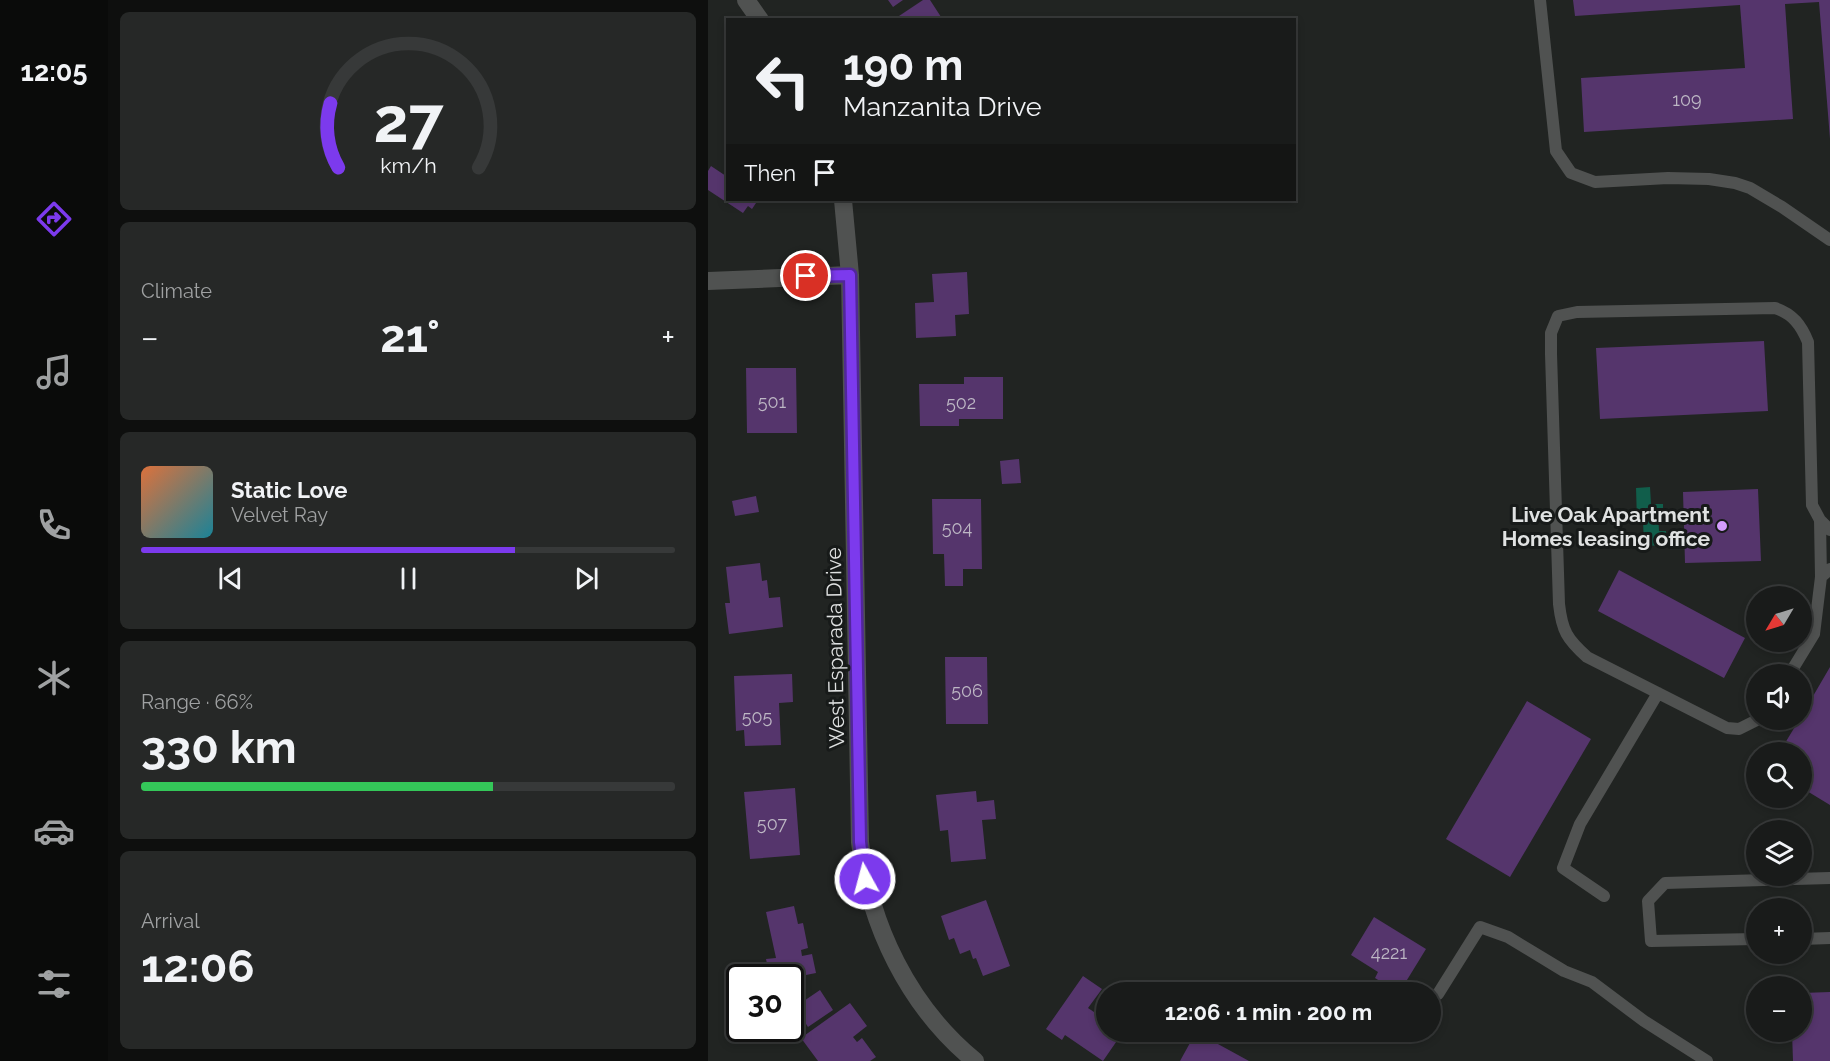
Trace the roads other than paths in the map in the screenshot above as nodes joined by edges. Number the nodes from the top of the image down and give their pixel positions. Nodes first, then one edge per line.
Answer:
1 (746, 0) edge
2 (1540, 0) edge
3 (759, 18) edge
4 (843, 201) edge
5 (1830, 240) edge
6 (850, 275) junction
7 (708, 281) edge
8 (1820, 520) junction
9 (1830, 530) edge
10 (1826, 573) edge
11 (1796, 664) edge
12 (1659, 693) junction
13 (1746, 726) edge
14 (1830, 878) edge
15 (1604, 896) dead end
16 (1830, 938) edge
17 (1746, 939) edge
18 (1812, 939) edge
19 (1441, 989) edge
20 (975, 1061) edge
21 (1707, 1061) edge

1 - 3 street
2 - 5 lane
4 - 6 street, West Esparada Drive
6 - 7 street
6 - 20 street, West Esparada Drive
8 - 9 lane
8 - 10 lane
8 - 12 lane
10 - 11 lane
12 - 13 lane
12 - 15 lane
14 - 17 lane
16 - 18 lane
19 - 21 lane

